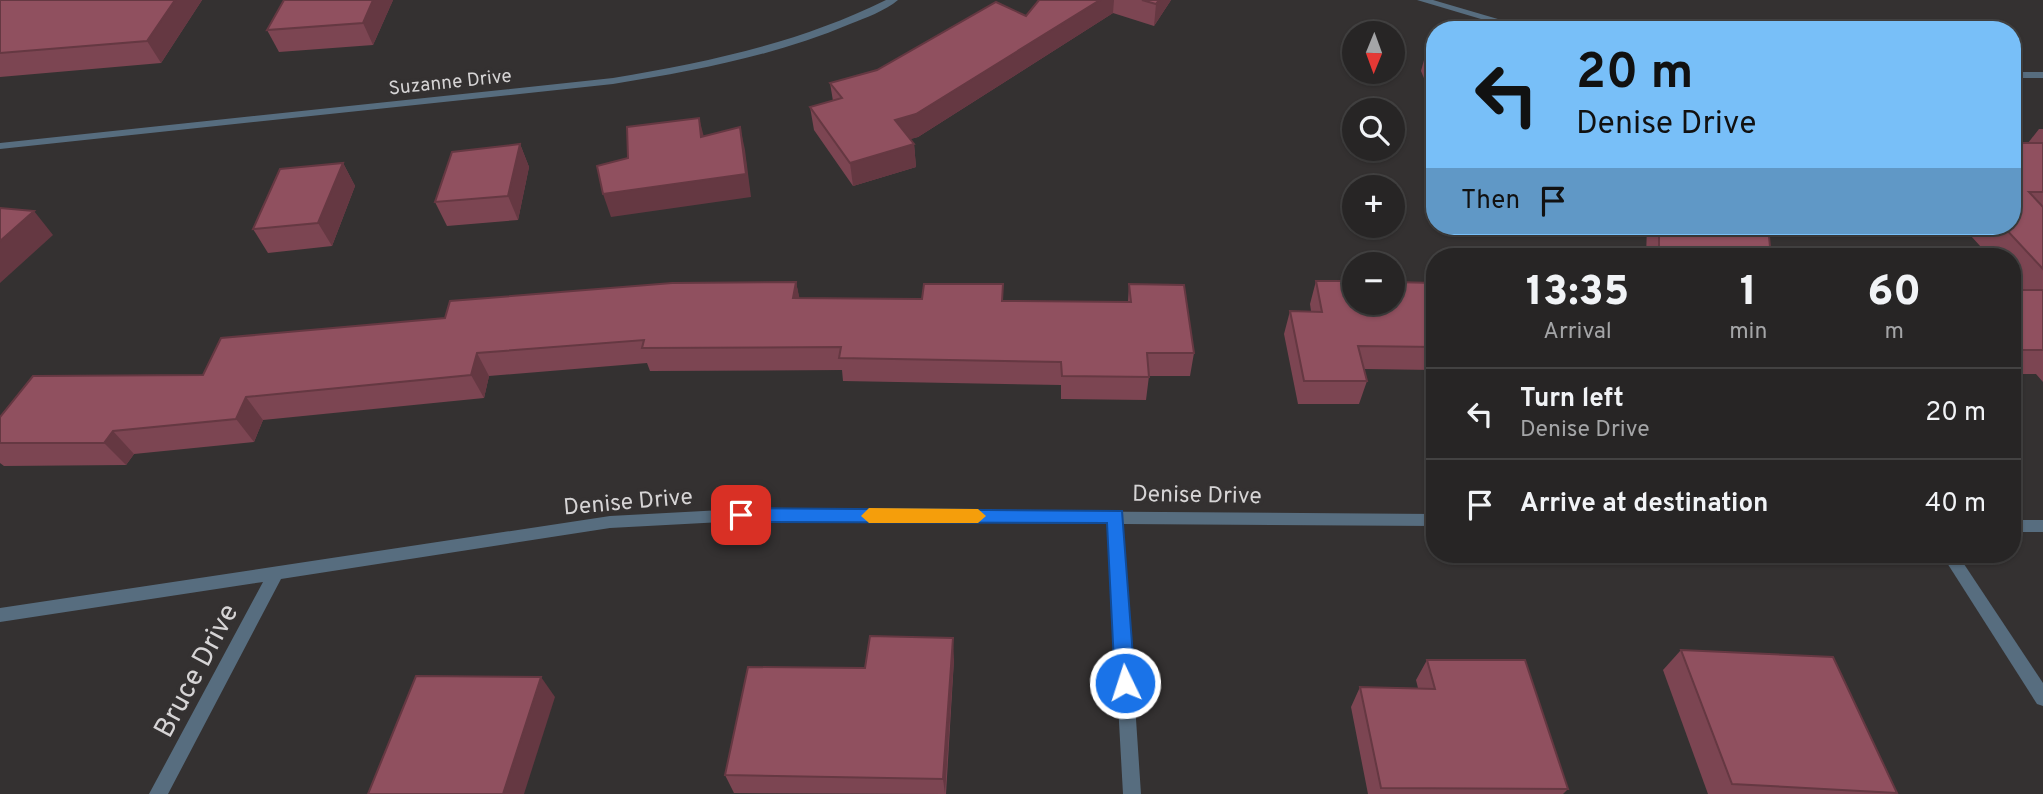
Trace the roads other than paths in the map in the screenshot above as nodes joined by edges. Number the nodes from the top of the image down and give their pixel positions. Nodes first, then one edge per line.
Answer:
1 (893, 0) edge
2 (1422, 0) edge
3 (1498, 21) edge
4 (2021, 75) edge
5 (2043, 75) edge
6 (0, 146) edge
7 (1115, 516) junction
8 (1426, 520) edge
9 (2021, 526) edge
10 (2043, 526) edge
11 (1955, 563) edge
12 (277, 571) junction
13 (0, 615) edge
14 (2043, 698) edge
15 (159, 794) edge
16 (1132, 794) edge

1 - 6 street, Suzanne Drive
2 - 3 street
4 - 5 street
7 - 8 street, Denise Drive
7 - 12 street, Denise Drive
7 - 16 street
9 - 10 street
11 - 14 street
12 - 13 street, Denise Drive
12 - 15 street, Bruce Drive

